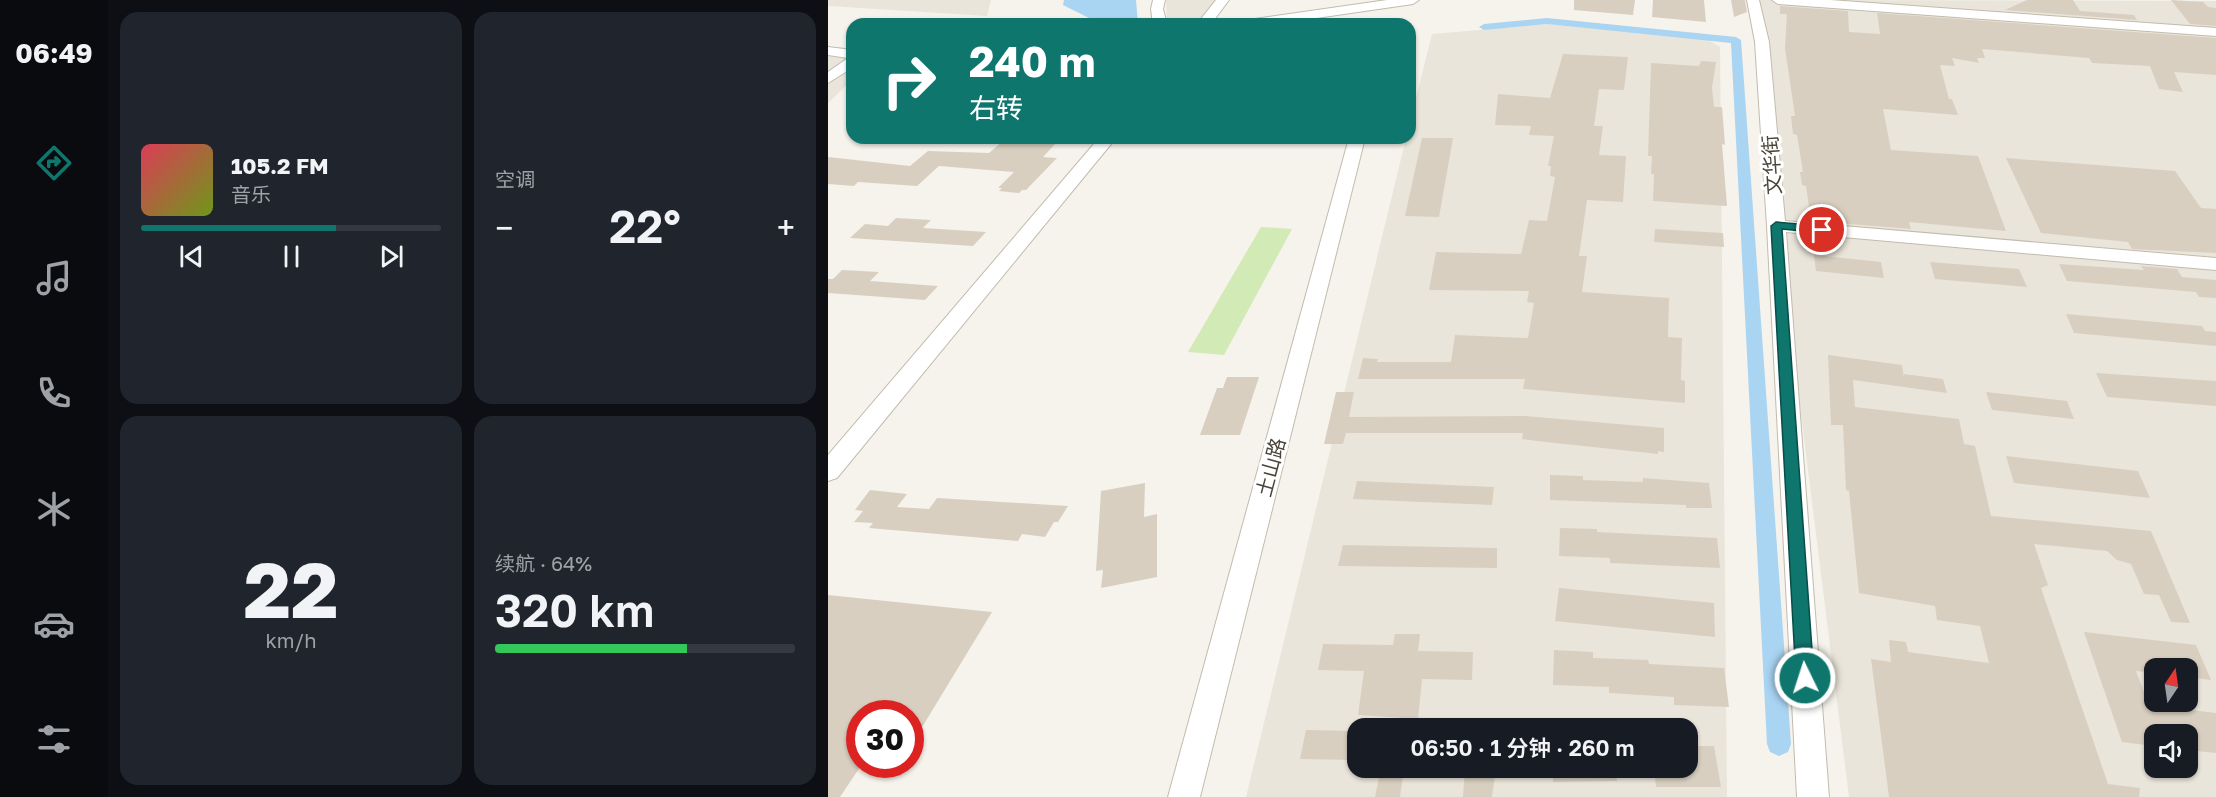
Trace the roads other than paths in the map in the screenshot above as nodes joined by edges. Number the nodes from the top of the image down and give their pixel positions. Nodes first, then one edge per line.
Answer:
1 (1159, 0) edge
2 (1223, 0) edge
3 (1413, 0) edge
4 (1754, 0) edge
5 (1778, 0) edge
6 (1159, 18) edge
7 (1209, 18) edge
8 (1289, 18) edge
9 (2216, 32) edge
10 (828, 51) edge
11 (846, 53) edge
12 (846, 66) edge
13 (828, 79) edge
14 (1103, 144) edge
15 (1355, 144) edge
16 (1776, 226) junction
17 (2216, 264) edge
18 (828, 472) edge
19 (1184, 797) edge
20 (1813, 797) edge

1 - 6 street
2 - 7 street
3 - 8 street
4 - 16 street, 文华街
5 - 9 street
10 - 11 street
12 - 13 street
14 - 18 street
15 - 19 street, 土山路
16 - 17 street
16 - 20 street, 文华街

